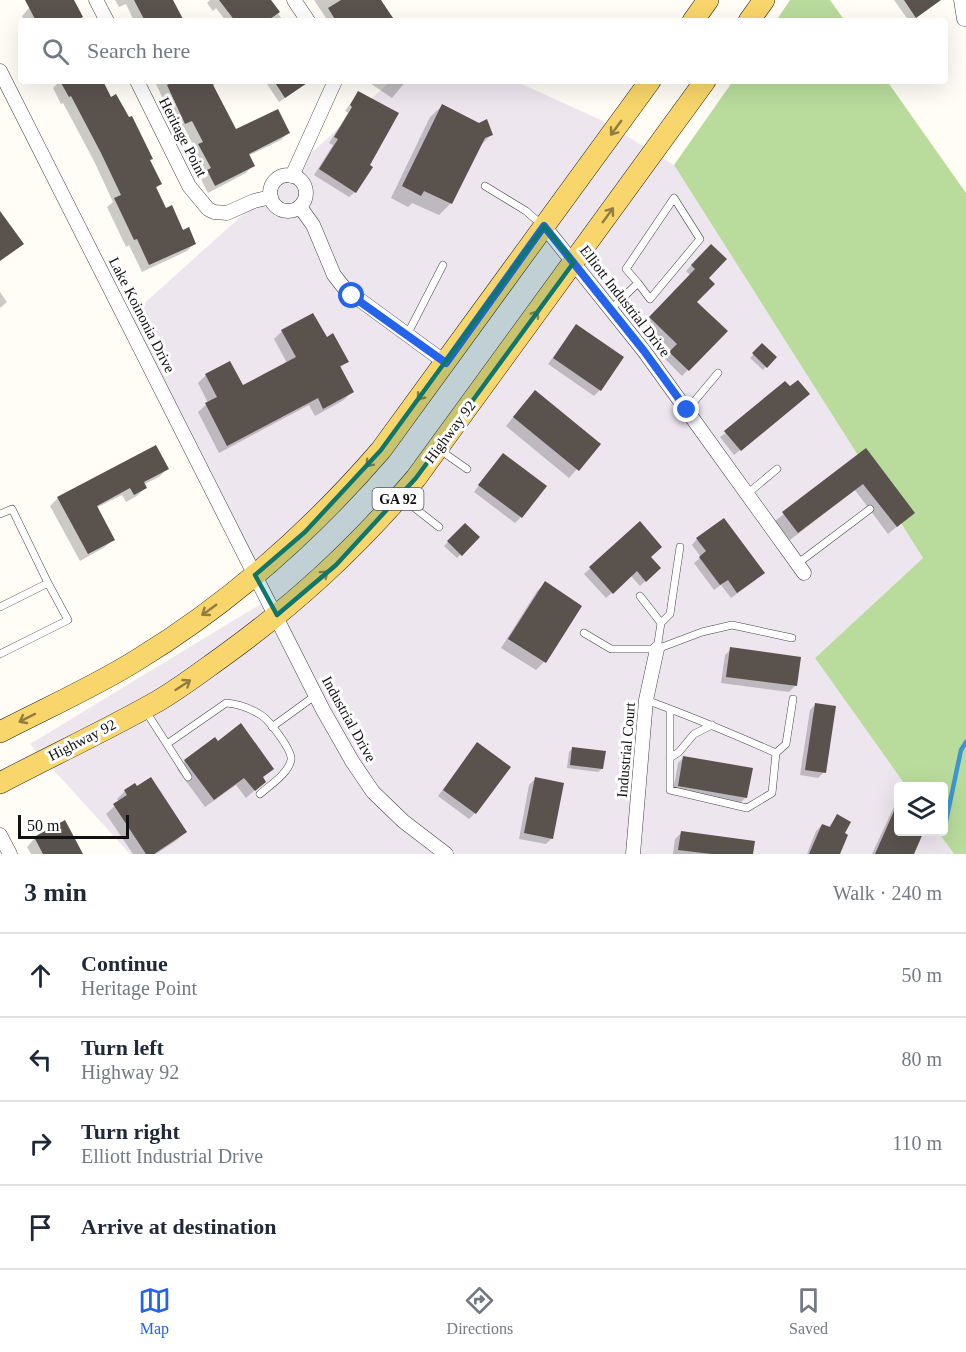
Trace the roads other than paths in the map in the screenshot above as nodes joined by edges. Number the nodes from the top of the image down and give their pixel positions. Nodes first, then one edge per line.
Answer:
1 (96, 0) edge
2 (294, 0) edge
3 (708, 0) edge
4 (764, 0) edge
5 (961, 0) edge
6 (105, 18) edge
7 (306, 18) edge
8 (695, 18) edge
9 (751, 18) edge
10 (965, 22) edge
11 (0, 71) edge
12 (138, 84) edge
13 (334, 84) edge
14 (648, 84) edge
15 (703, 84) edge
16 (292, 176) junction
17 (485, 186) dead end
18 (271, 197) junction
19 (300, 207) junction
20 (544, 226) junction
21 (574, 262) junction
22 (443, 266) dead end
23 (638, 283) junction
24 (611, 309) junction
25 (407, 335) junction
26 (446, 363) junction
27 (718, 373) dead end
28 (687, 410) junction
29 (438, 449) junction
30 (467, 469) dead end
31 (777, 469) dead end
32 (747, 494) junction
33 (400, 496) junction
34 (870, 509) dead end
35 (0, 514) edge
36 (439, 527) dead end
37 (680, 547) dead end
38 (801, 568) joint
39 (255, 575) junction
40 (48, 583) junction
41 (640, 596) dead end
42 (0, 607) edge
43 (277, 615) junction
44 (661, 623) junction
45 (584, 633) dead end
46 (792, 638) dead end
47 (657, 649) junction
48 (0, 654) edge
49 (316, 695) junction
50 (793, 699) dead end
51 (646, 700) junction
52 (144, 708) junction
53 (670, 709) junction
54 (712, 725) junction
55 (272, 727) junction
56 (0, 732) edge
57 (167, 744) junction
58 (776, 753) junction
59 (670, 758) junction
60 (188, 777) dead end
61 (0, 783) edge
62 (260, 794) dead end
63 (0, 835) edge
64 (10, 854) edge
65 (446, 854) edge
66 (633, 854) edge

1 - 6 street
2 - 7 street
3 - 8 main road
4 - 9 main road
5 - 10 street
11 - 39 street, Lake Koinonia Drive
12 - 18 street, Heritage Point
13 - 16 street
14 -> 20 main road, GA 92
21 -> 15 main road, Highway 92 / GA 92
16 - 18 street
16 - 19 street
17 - 20 lane
18 - 19 street
19 - 25 street
20 - 21 street, Elliott Industrial Drive
20 - 26 main road, GA 92
21 - 24 street, Elliott Industrial Drive
29 -> 21 main road, Highway 92 / GA 92
22 - 25 lane
23 - 23 lane
23 - 24 lane
24 - 28 street, Elliott Industrial Drive
25 - 26 street
26 -> 39 main road, GA 92
27 - 28 lane
28 - 32 street, Elliott Industrial Drive
29 - 30 lane
29 - 33 main road, Highway 92 / GA 92
31 - 32 lane
32 - 38 street, Elliott Industrial Drive
33 - 36 lane
43 -> 33 main road, Highway 92 / GA 92
34 - 38 lane
35 - 40 lane
37 - 44 lane
39 - 43 street, Industrial Drive
39 -> 56 main road, GA 92
40 - 42 lane
40 - 48 lane
41 - 44 lane
43 - 49 street, Industrial Drive
52 -> 43 main road, Highway 92 / GA 92
44 - 47 lane
45 - 47 lane
46 - 47 lane
47 - 51 street, Industrial Court
49 - 55 lane
49 - 65 street, Industrial Drive
50 - 58 lane
51 - 53 lane
51 - 66 street, Industrial Court
52 - 57 lane
52 - 61 main road, Highway 92 / GA 92
53 - 54 lane
53 - 59 lane
54 - 58 lane
54 - 59 lane
55 - 57 lane
55 - 62 lane
57 - 60 lane
58 - 59 lane
63 - 64 street

